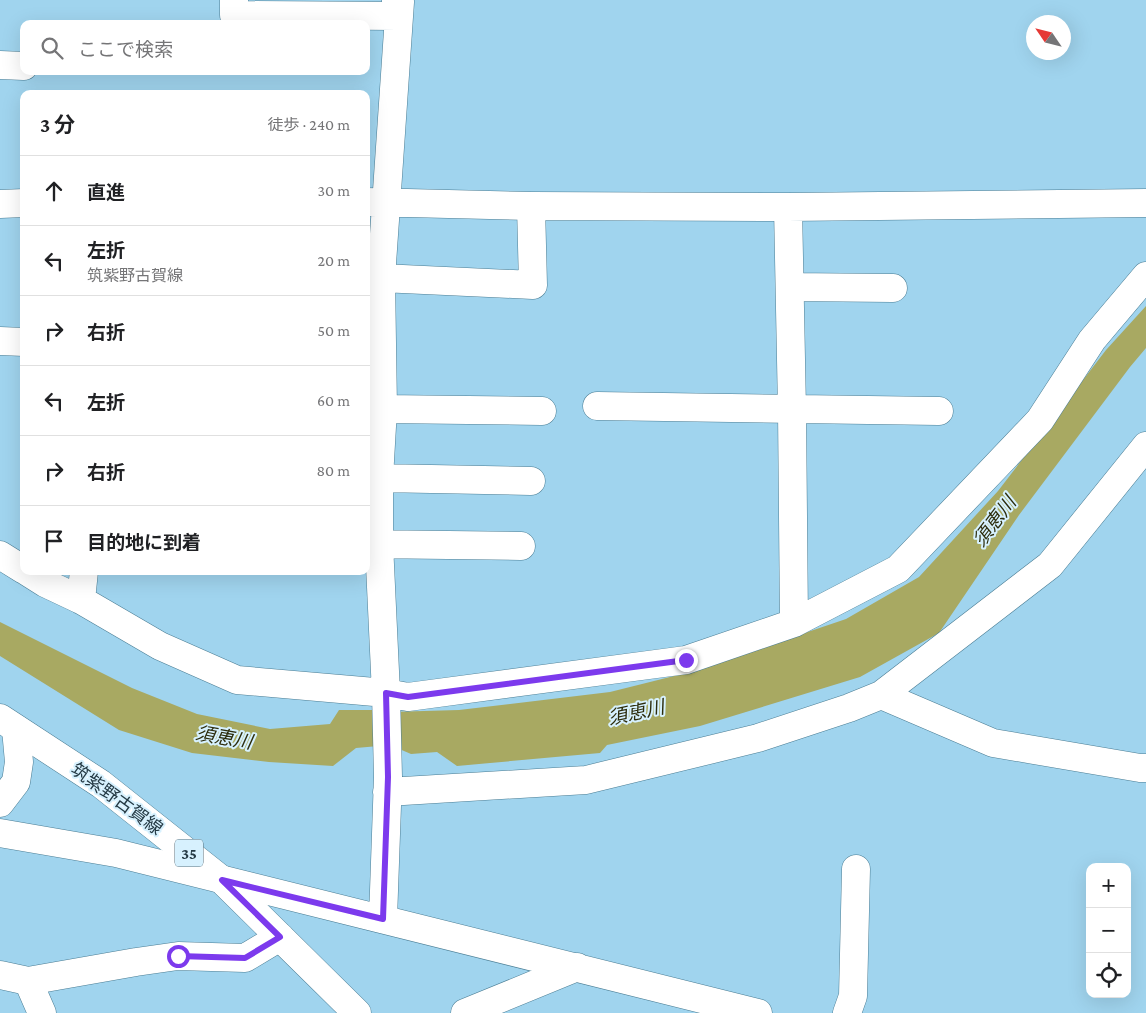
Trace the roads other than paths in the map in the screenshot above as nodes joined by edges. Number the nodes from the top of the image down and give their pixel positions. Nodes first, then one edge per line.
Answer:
1 (234, 0) edge
2 (397, 8) edge
3 (0, 65) edge
4 (20, 66) edge
5 (376, 202) edge
6 (1146, 203) edge
7 (0, 204) edge
8 (20, 204) edge
9 (531, 206) junction
10 (788, 207) junction
11 (1146, 276) edge
12 (381, 278) junction
13 (790, 287) junction
14 (893, 288) dead end
15 (374, 328) edge
16 (0, 342) edge
17 (20, 342) edge
18 (597, 406) dead end
19 (383, 409) junction
20 (792, 410) junction
21 (542, 411) dead end
22 (939, 411) dead end
23 (1146, 446) edge
24 (379, 478) junction
25 (531, 481) dead end
26 (373, 544) edge
27 (521, 546) dead end
28 (0, 554) edge
29 (20, 567) edge
30 (33, 575) edge
31 (84, 575) edge
32 (82, 600) junction
33 (794, 623) junction
34 (881, 695) junction
35 (386, 700) junction
36 (8, 724) edge
37 (1146, 768) edge
38 (388, 784) junction
39 (0, 803) edge
40 (0, 833) edge
41 (856, 869) dead end
42 (222, 880) junction
43 (383, 919) junction
44 (280, 937) junction
45 (577, 967) junction
46 (0, 975) edge
47 (28, 981) junction
48 (42, 1013) edge
49 (357, 1013) edge
50 (465, 1013) edge
51 (758, 1013) edge
52 (847, 1013) edge

1 - 2 street
2 - 5 street
3 - 4 street
5 - 9 street
5 - 12 street
6 - 10 street
7 - 8 street
9 - 10 street
9 - 12 street
10 - 13 street
11 - 33 street
12 - 15 street
13 - 14 street
13 - 20 street
15 - 19 street
16 - 17 street
18 - 20 street
19 - 21 street
19 - 24 street
20 - 22 street
20 - 33 street
23 - 34 street
24 - 25 street
24 - 26 street
26 - 27 street
26 - 35 street
28 - 29 street
30 - 32 street
31 - 32 street
32 - 35 street
33 - 35 street
34 - 37 street
34 - 38 street
35 - 38 street
36 - 39 street
36 - 42 street, 筑紫野古賀線 / 35
38 - 43 street
40 - 42 street
41 - 52 street
42 - 43 street
42 - 44 street, 筑紫野古賀線 / 35
43 - 45 street
44 - 47 street
44 - 49 street, 筑紫野古賀線 / 35
45 - 50 street
45 - 51 street
46 - 47 street
47 - 48 street

